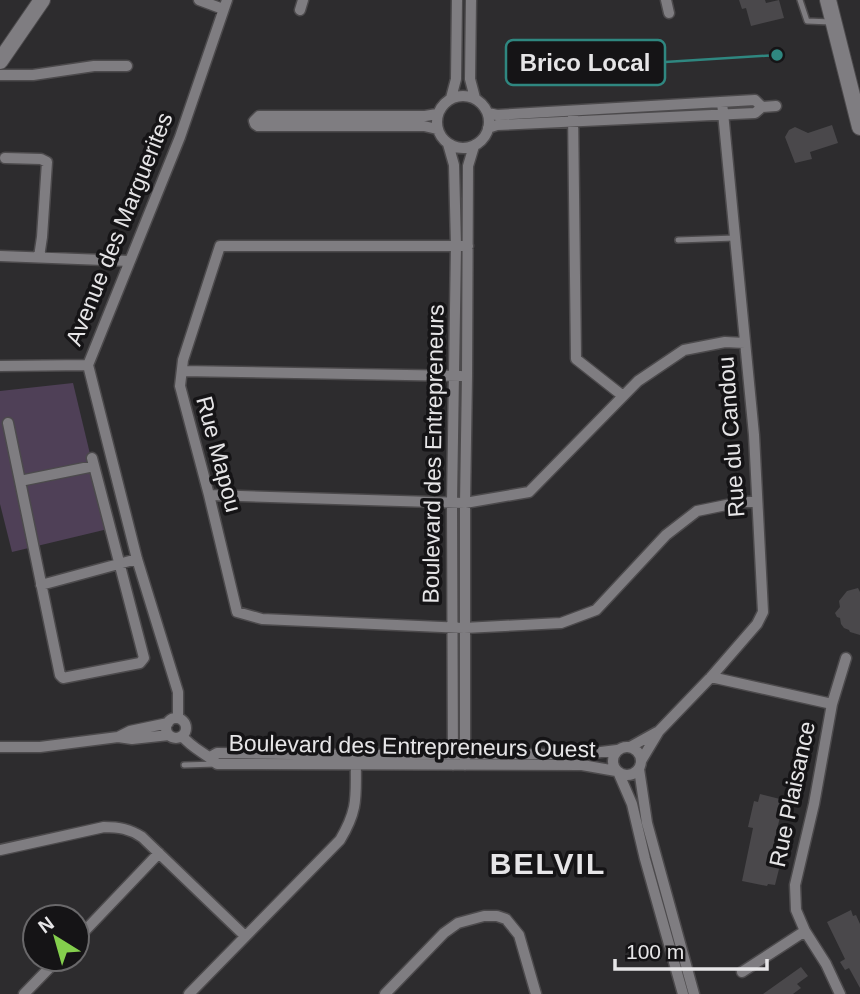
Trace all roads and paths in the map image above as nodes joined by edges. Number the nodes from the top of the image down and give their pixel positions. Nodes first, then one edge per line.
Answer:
1 (42, 0) edge
2 (199, 0) edge
3 (457, 0) edge
4 (471, 0) edge
5 (666, 0) edge
6 (800, 0) edge
7 (828, 0) edge
8 (225, 5) edge
9 (669, 13) dead end
10 (834, 22) junction
11 (0, 61) edge
12 (127, 66) dead end
13 (0, 75) edge
14 (451, 98) junction
15 (475, 98) junction
16 (722, 102) junction
17 (776, 106) dead end
18 (762, 107) junction
19 (488, 113) junction
20 (437, 114) junction
21 (722, 114) junction
22 (573, 116) junction
23 (860, 127) edge
24 (488, 128) junction
25 (437, 129) junction
26 (448, 144) junction
27 (474, 146) junction
28 (5, 158) dead end
29 (736, 237) junction
30 (678, 240) dead end
31 (456, 246) junction
32 (468, 246) junction
33 (0, 256) edge
34 (38, 257) junction
35 (130, 261) junction
36 (746, 343) junction
37 (88, 365) junction
38 (0, 366) edge
39 (182, 371) junction
40 (455, 375) junction
41 (467, 376) junction
42 (623, 396) junction
43 (8, 423) dead end
44 (20, 481) junction
45 (209, 495) junction
46 (452, 502) junction
47 (757, 502) junction
48 (464, 503) junction
49 (137, 559) junction
50 (120, 564) junction
51 (41, 585) junction
52 (452, 628) junction
53 (464, 628) junction
54 (846, 658) dead end
55 (711, 677) junction
56 (832, 704) junction
57 (172, 725) junction
58 (659, 731) junction
59 (182, 736) junction
60 (0, 747) edge
61 (630, 747) junction
62 (618, 750) junction
63 (459, 759) junction
64 (356, 760) junction
65 (214, 761) junction
66 (184, 765) dead end
67 (640, 765) junction
68 (617, 772) junction
69 (641, 824) junction
70 (0, 850) edge
71 (159, 853) junction
72 (91, 924) edge
73 (670, 926) junction
74 (805, 930) junction
75 (245, 936) junction
76 (742, 972) dead end
77 (44, 973) edge
78 (24, 994) edge
79 (189, 994) edge
80 (385, 994) edge
81 (536, 994) edge
82 (683, 994) edge
83 (694, 994) edge
84 (840, 994) edge

1 - 11 main road
2 - 8 street
3 - 14 street
4 - 15 street
5 - 9 street
6 - 10 lane
7 - 10 main road
8 - 35 street, Avenue des Marguerites
10 - 23 main road
12 - 13 street
14 - 15 street
14 - 20 street
15 - 19 street
16 - 18 street
16 - 21 street, Rue du Candou
16 - 22 street
17 - 18 street
18 - 21 street
19 - 22 street
19 - 24 street
20 - 25 street
20 - 25 street
21 - 22 street
21 - 29 street, Rue du Candou
22 - 24 street
22 - 42 street
24 - 27 street
25 - 26 street
26 - 27 street
26 - 31 street, Boulevard des Entrepreneurs
27 - 32 street, Boulevard des Entrepreneurs
28 - 34 street
29 - 30 lane
29 - 36 street, Rue du Candou
31 - 32 street, Rue Mapou
31 - 39 street, Rue Mapou
31 - 40 street, Boulevard des Entrepreneurs
32 - 41 street, Boulevard des Entrepreneurs
33 - 34 street
34 - 35 street
35 - 37 street, Avenue des Marguerites
36 - 42 street
36 - 47 street, Rue du Candou
37 - 38 street
37 - 49 street, Avenue des Marguerites
39 - 40 street
39 - 45 street, Rue Mapou
40 - 41 street
40 - 46 street, Boulevard des Entrepreneurs
41 - 48 street, Boulevard des Entrepreneurs
42 - 48 street
43 - 44 street
44 - 50 street
44 - 51 street
45 - 46 street
45 - 52 street, Rue Mapou
46 - 48 street
46 - 52 street, Boulevard des Entrepreneurs
47 - 53 street, Rue Mapou
47 - 55 street, Rue du Candou
48 - 53 street, Boulevard des Entrepreneurs
49 - 50 street
49 - 57 street, Avenue des Marguerites
50 - 51 street
50 - 51 street
52 - 53 street, Rue Mapou
52 - 63 street, Boulevard des Entrepreneurs
53 - 63 street, Boulevard des Entrepreneurs
54 - 56 street
55 - 56 street, Rue Plaisance
55 - 58 street, Rue du Candou
56 - 74 street, Rue Plaisance
57 - 59 street
57 - 59 street, Avenue des Marguerites
57 - 60 street
58 - 61 street, Rue du Candou
58 - 67 street, Rue du Candou
59 - 65 street, Boulevard des Entrepreneurs Ouest
61 - 62 street
61 - 67 street
62 - 63 street, Boulevard des Entrepreneurs Ouest
62 - 68 street
63 - 64 street, Boulevard des Entrepreneurs Ouest
63 - 68 street, Boulevard des Entrepreneurs Ouest
64 - 65 street, Boulevard des Entrepreneurs Ouest
64 - 75 street
65 - 66 lane
67 - 68 street
67 - 69 street
68 - 69 street
69 - 73 street
70 - 71 street
71 - 72 street
71 - 75 street
73 - 82 street
73 - 83 street
74 - 76 street
74 - 84 street, Rue Plaisance
75 - 79 street
77 - 78 street
80 - 81 street

